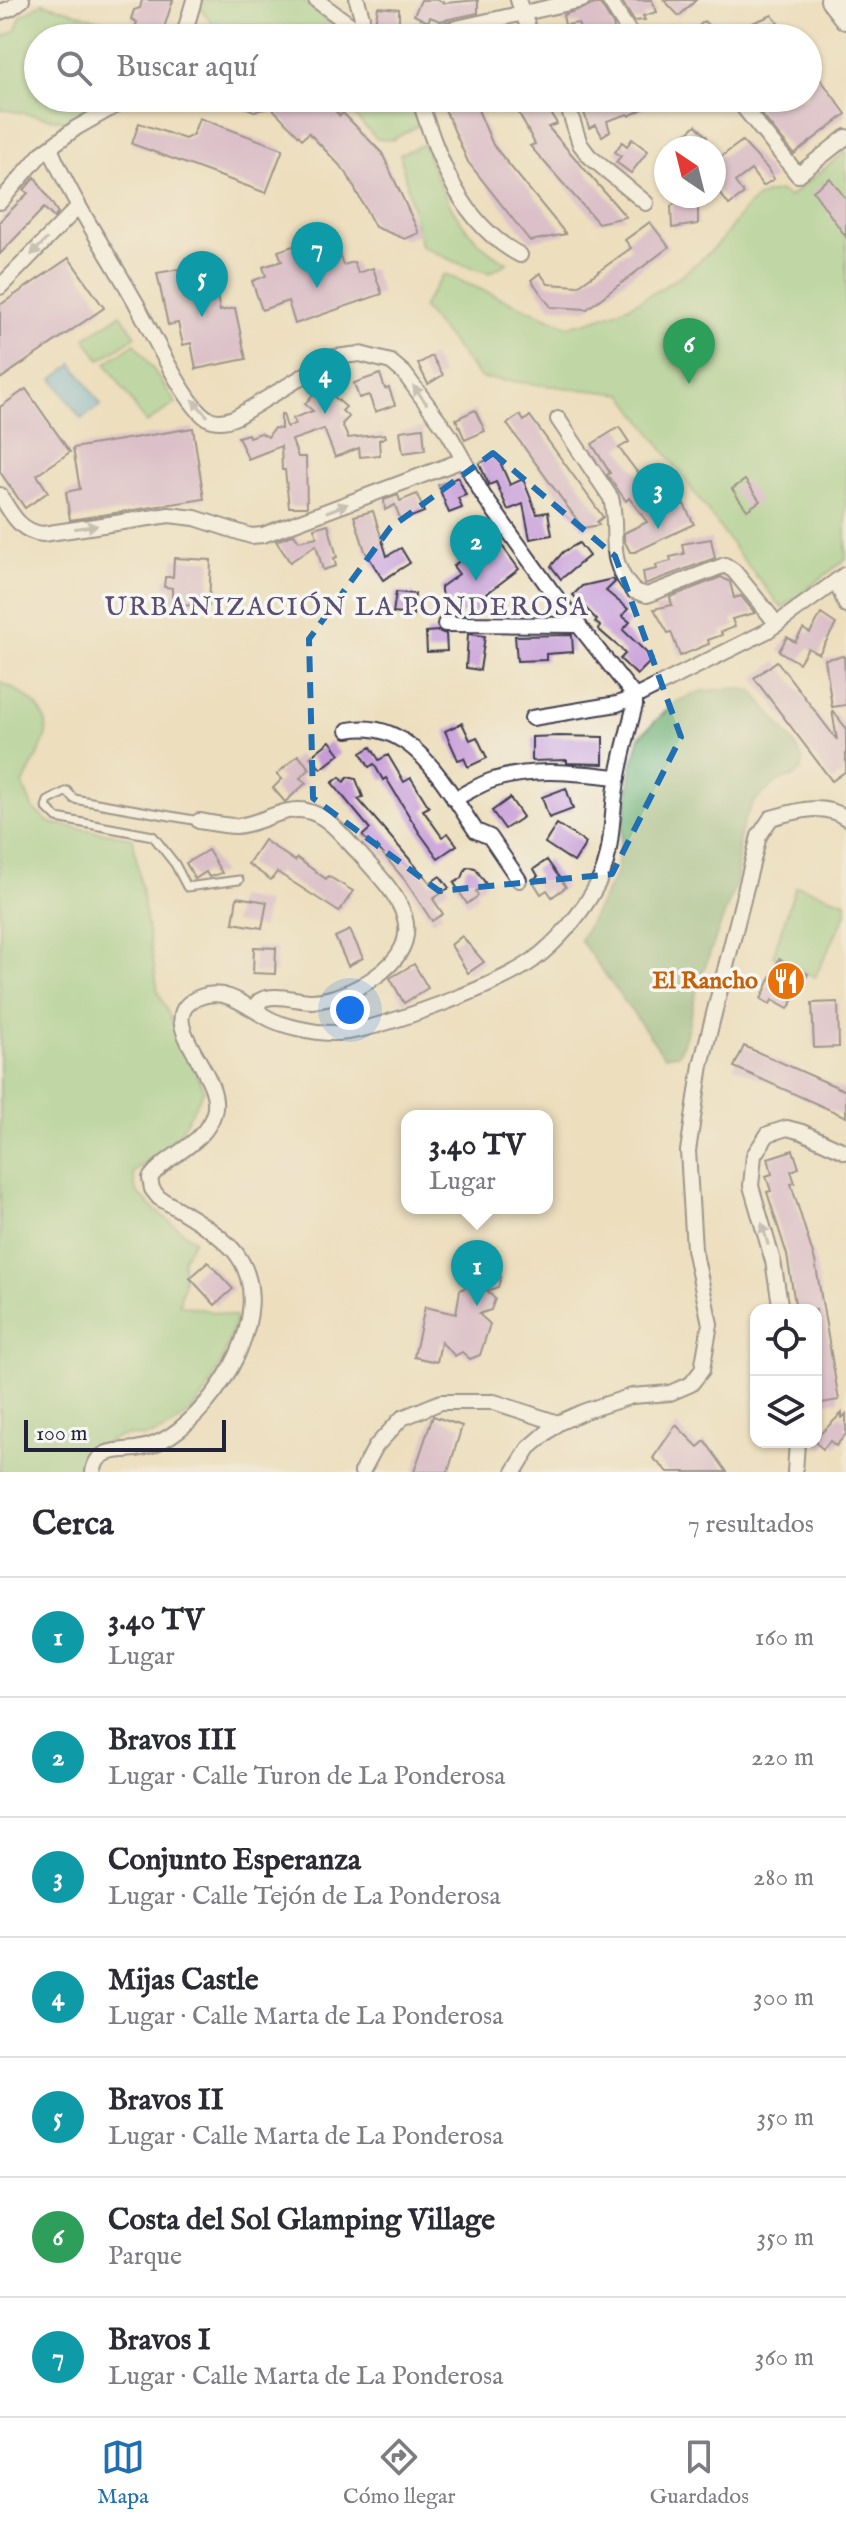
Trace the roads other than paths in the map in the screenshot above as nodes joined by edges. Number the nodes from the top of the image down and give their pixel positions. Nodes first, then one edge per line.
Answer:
1 (22, 0) edge
2 (194, 0) edge
3 (316, 0) edge
4 (357, 0) edge
5 (582, 0) edge
6 (609, 0) edge
7 (832, 0) edge
8 (520, 7) edge
9 (0, 12) edge
10 (846, 18) edge
11 (187, 24) edge
12 (349, 24) edge
13 (361, 24) edge
14 (461, 24) edge
15 (624, 24) edge
16 (104, 112) edge
17 (424, 112) edge
18 (570, 112) edge
19 (747, 112) edge
20 (846, 137) edge
21 (50, 148) junction
22 (0, 202) edge
23 (646, 203) dead end
24 (78, 207) junction
25 (520, 255) dead end
26 (0, 287) edge
27 (558, 419) dead end
28 (463, 460) junction
29 (0, 495) edge
30 (841, 578) edge
31 (846, 605) edge
32 (445, 624) dead end
33 (777, 624) junction
34 (579, 625) junction
35 (635, 697) junction
36 (532, 718) dead end
37 (348, 730) dead end
38 (618, 777) junction
39 (454, 799) junction
40 (846, 818) edge
41 (199, 821) joint
42 (239, 880) dead end
43 (519, 880) dead end
44 (262, 1015) junction
45 (846, 1152) edge
46 (780, 1304) edge
47 (558, 1423) junction
48 (797, 1448) edge
49 (93, 1472) edge
50 (362, 1472) edge
51 (514, 1472) edge
52 (795, 1472) edge

1 - 9 street
2 - 11 street
3 - 12 street
4 - 13 street
5 - 8 street
6 - 15 street
7 - 10 highway
8 - 14 street
16 - 21 street
17 - 25 street
18 - 23 street
19 - 20 street
21 - 22 street
21 - 24 street
24 -> 26 street
28 -> 24 street
27 - 33 street
29 -> 28 street
28 - 34 street
30 - 31 street
30 - 33 street
32 - 34 street
33 - 35 street
34 - 35 street
35 - 36 street
35 - 38 street
37 - 39 street
38 - 39 street
38 - 44 street
39 - 43 street
40 - 47 street
41 - 42 lane
41 - 44 street
44 - 49 street
46 -> 45 street
47 - 50 street
47 - 51 street
48 - 52 street

